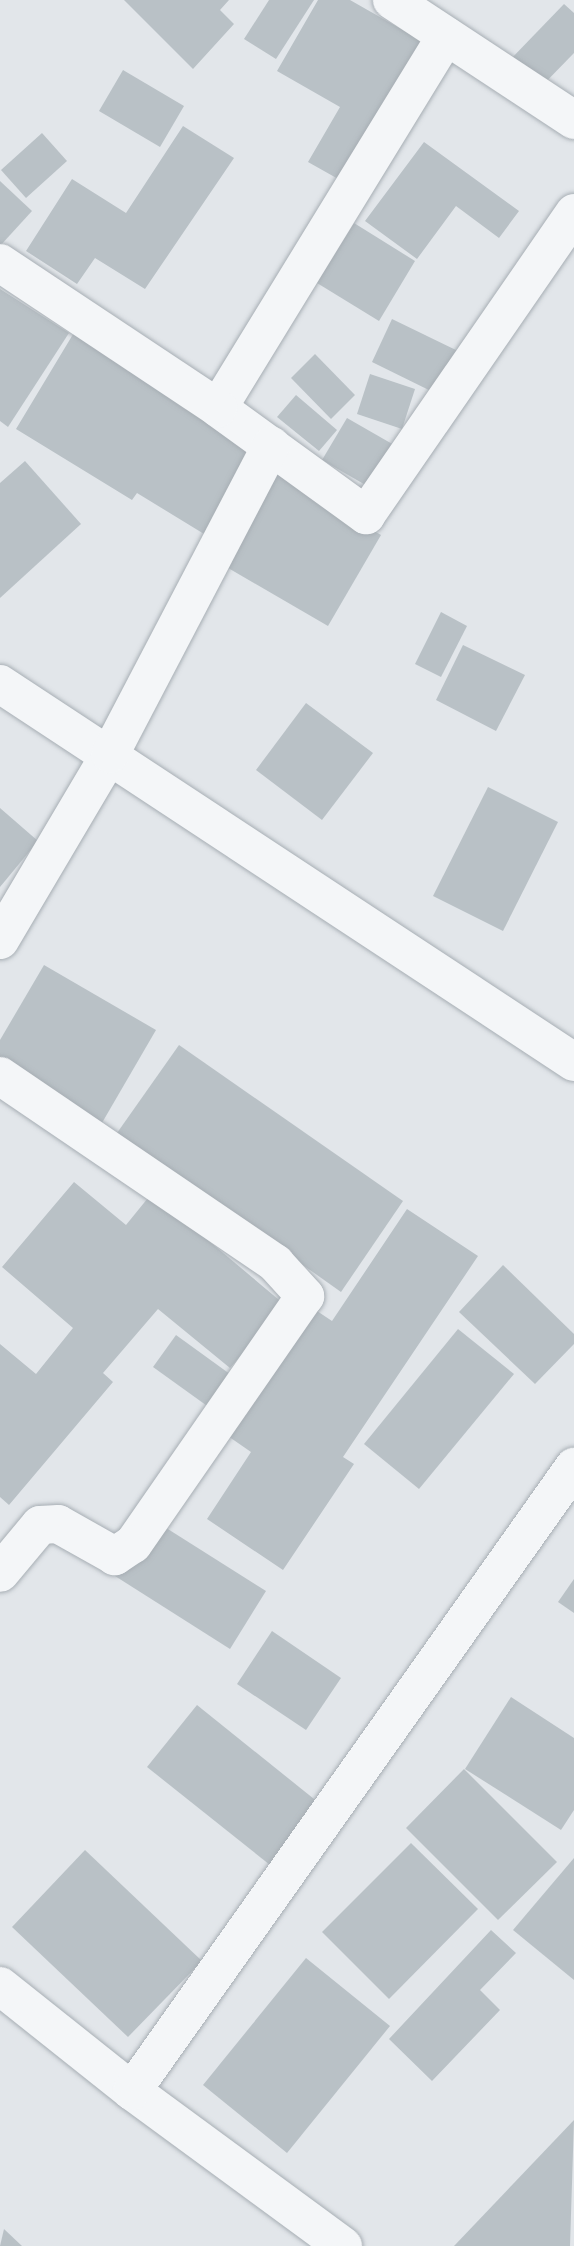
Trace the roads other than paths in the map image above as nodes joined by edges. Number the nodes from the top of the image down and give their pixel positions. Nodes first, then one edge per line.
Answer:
1 (392, 0) edge
2 (446, 36) junction
3 (574, 120) edge
4 (574, 214) edge
5 (0, 263) edge
6 (219, 408) junction
7 (271, 446) junction
8 (0, 684) edge
9 (110, 754) junction
10 (0, 940) edge
11 (574, 1062) edge
12 (0, 1076) edge
13 (574, 1467) edge
14 (0, 1573) edge
15 (0, 1986) edge
16 (132, 2091) junction
17 (343, 2246) edge

1 - 2 street
2 - 3 street
2 - 6 street
4 - 7 street
5 - 6 street
6 - 7 street
7 - 9 street
8 - 9 street
9 - 10 street
9 - 11 street
12 - 14 street
13 - 16 street
15 - 16 street
16 - 17 street

